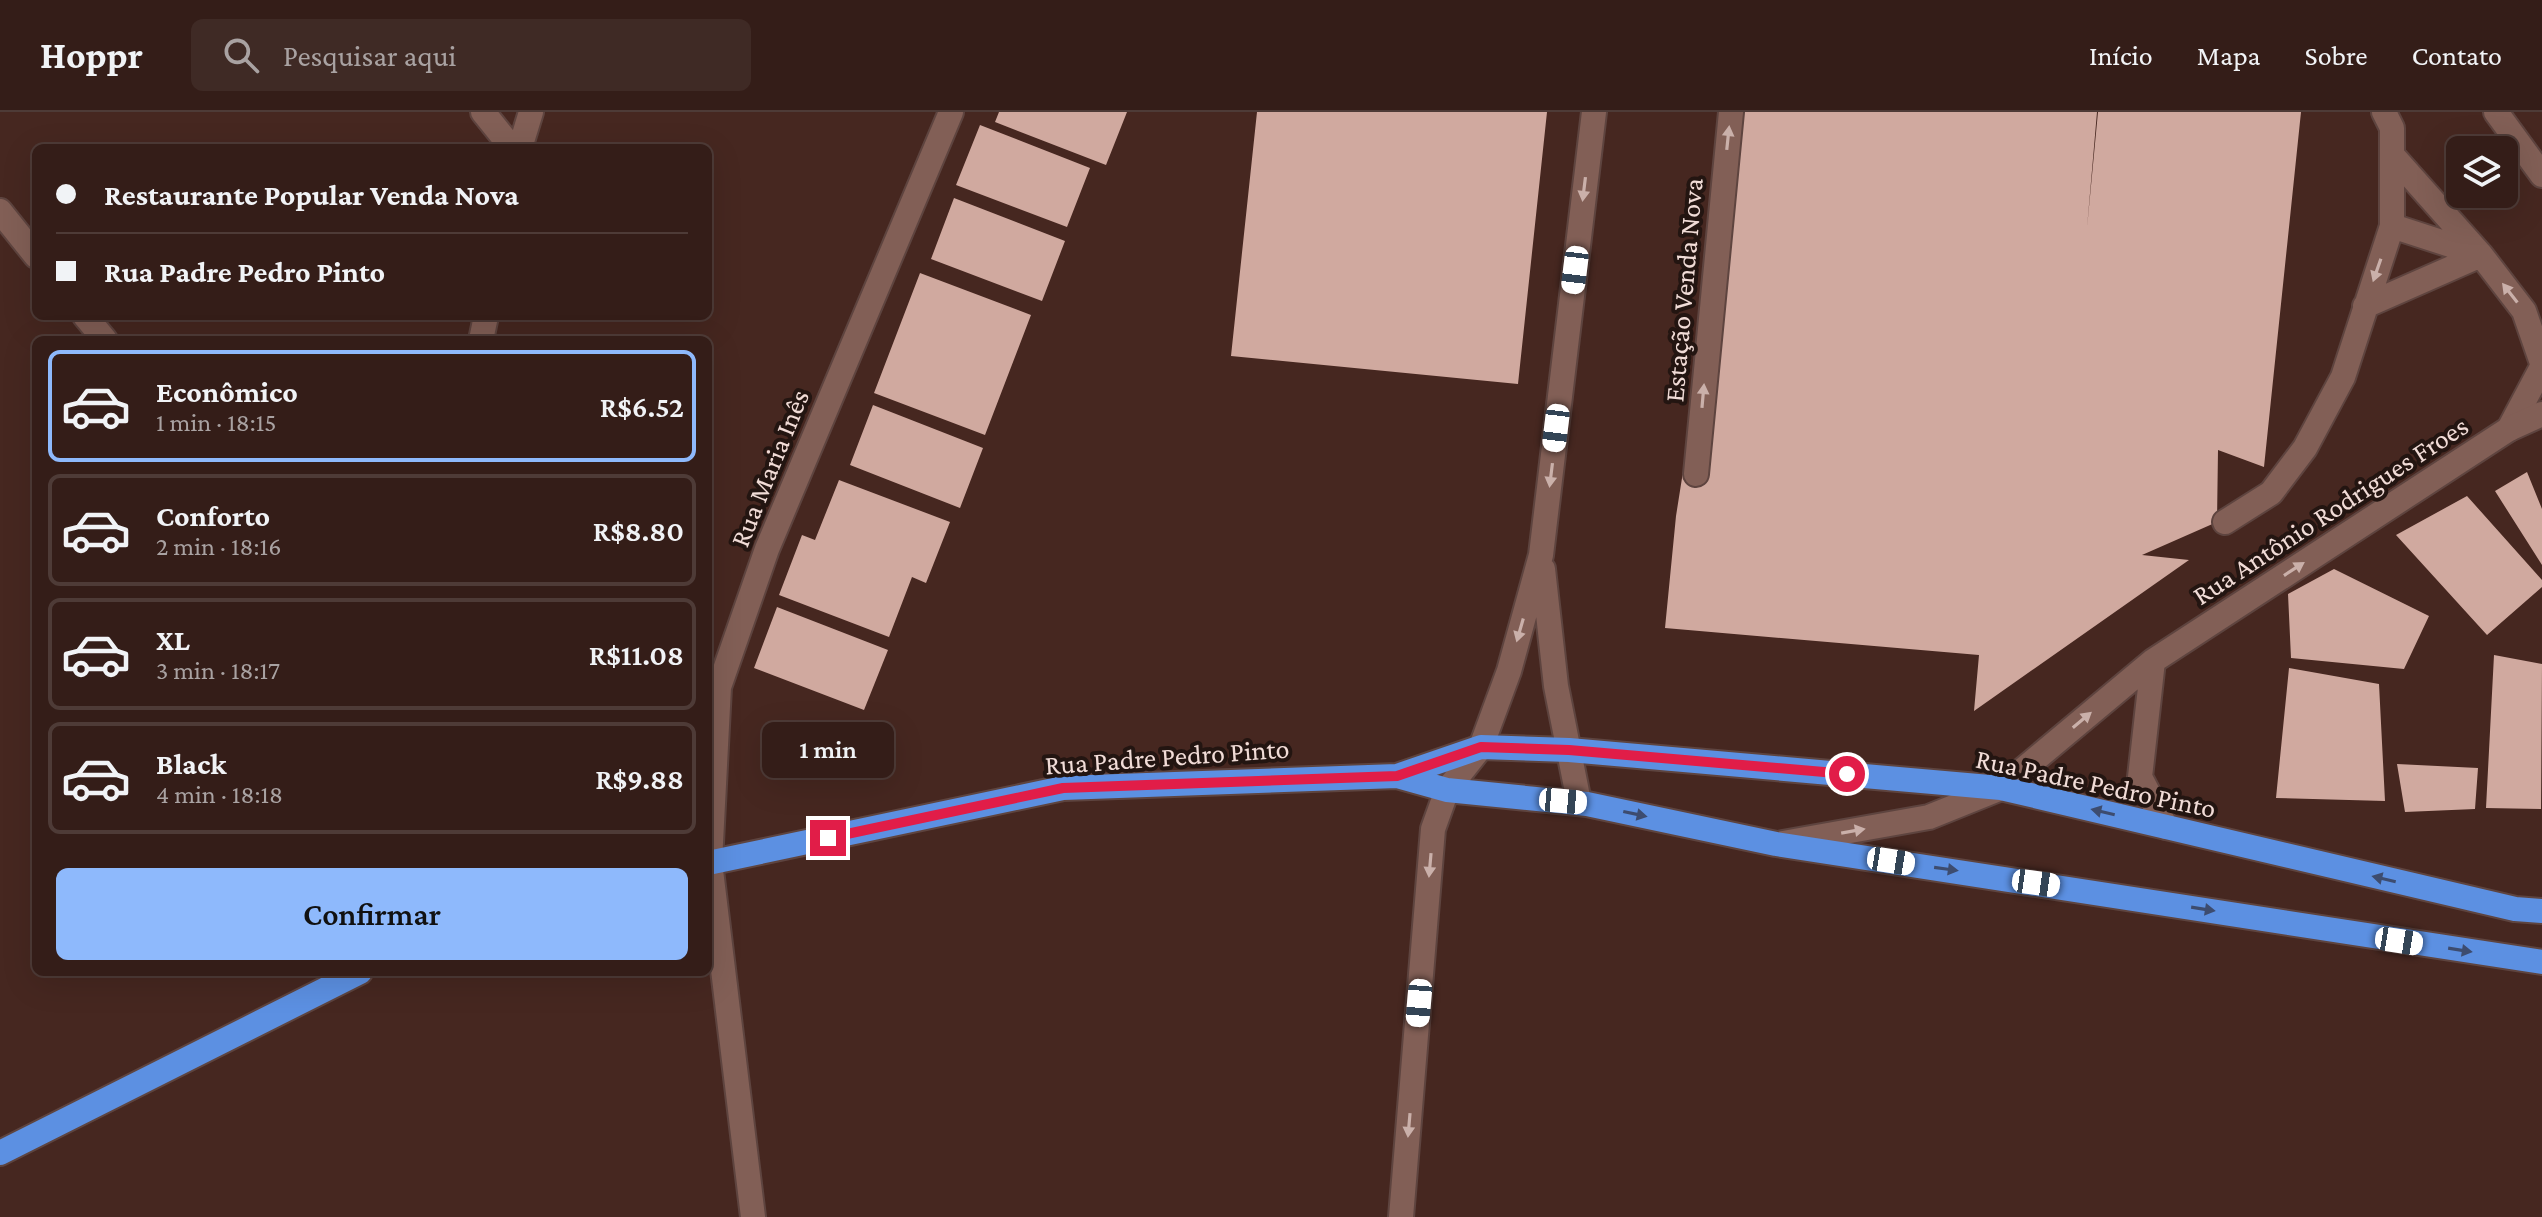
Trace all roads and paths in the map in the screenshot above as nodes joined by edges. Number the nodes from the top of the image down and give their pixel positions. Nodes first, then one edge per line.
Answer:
1 (483, 112) edge
2 (531, 112) edge
3 (951, 112) edge
4 (1594, 112) edge
5 (1731, 112) edge
6 (2384, 112) edge
7 (2496, 112) edge
8 (509, 144) edge
9 (521, 144) edge
10 (2393, 156) junction
11 (2542, 175) edge
12 (0, 211) edge
13 (2392, 226) junction
14 (32, 251) edge
15 (2481, 255) junction
16 (2365, 306) junction
17 (88, 320) edge
18 (102, 336) edge
19 (2542, 365) edge
20 (2542, 414) edge
21 (2509, 429) junction
22 (1696, 474) dead end
23 (2225, 522) dead end
24 (1541, 555) junction
25 (2153, 661) junction
26 (1481, 747) junction
27 (1569, 750) junction
28 (1397, 776) junction
29 (2001, 788) junction
30 (1447, 790) junction
31 (1579, 802) junction
32 (712, 810) edge
33 (2166, 827) junction
34 (1776, 844) junction
35 (712, 862) edge
36 (712, 887) edge
37 (2542, 911) edge
38 (2542, 962) edge
39 (352, 976) edge
40 (0, 1153) edge
41 (753, 1217) edge
42 (1401, 1217) edge

1 - 8 street
2 - 9 street
3 - 32 street, Rua Maria Inês
4 -> 24 street
22 -> 5 street, Estação Venda Nova
6 - 10 street
7 - 11 street
10 - 13 street
10 - 15 street
12 - 14 street
13 - 15 street
13 -> 16 street
15 - 16 street
19 -> 15 street
16 - 23 street
17 - 18 street
19 - 21 street
20 - 21 street, Rua Antônio Rodrigues Froes
25 -> 21 street, Rua Antônio Rodrigues Froes
24 -> 26 street
24 - 27 street
29 -> 25 street, Rua Antônio Rodrigues Froes
25 - 33 street
26 - 27 highway, Rua Padre Pedro Pinto
26 - 28 highway, Rua Padre Pedro Pinto
26 - 30 street
27 - 29 highway, Rua Padre Pedro Pinto
27 - 31 street
28 - 30 highway, Rua Padre Pedro Pinto
28 - 35 highway, Rua Padre Pedro Pinto
33 -> 29 highway, Rua Padre Pedro Pinto
34 -> 29 street, Rua Antônio Rodrigues Froes
30 - 31 highway, Rua Padre Pedro Pinto
30 -> 42 street
31 -> 34 highway, Rua Padre Pedro Pinto
37 -> 33 highway, Rua Padre Pedro Pinto
34 -> 38 highway, Rua Padre Pedro Pinto
36 - 41 street, Rua Maria Inês
39 - 40 highway

